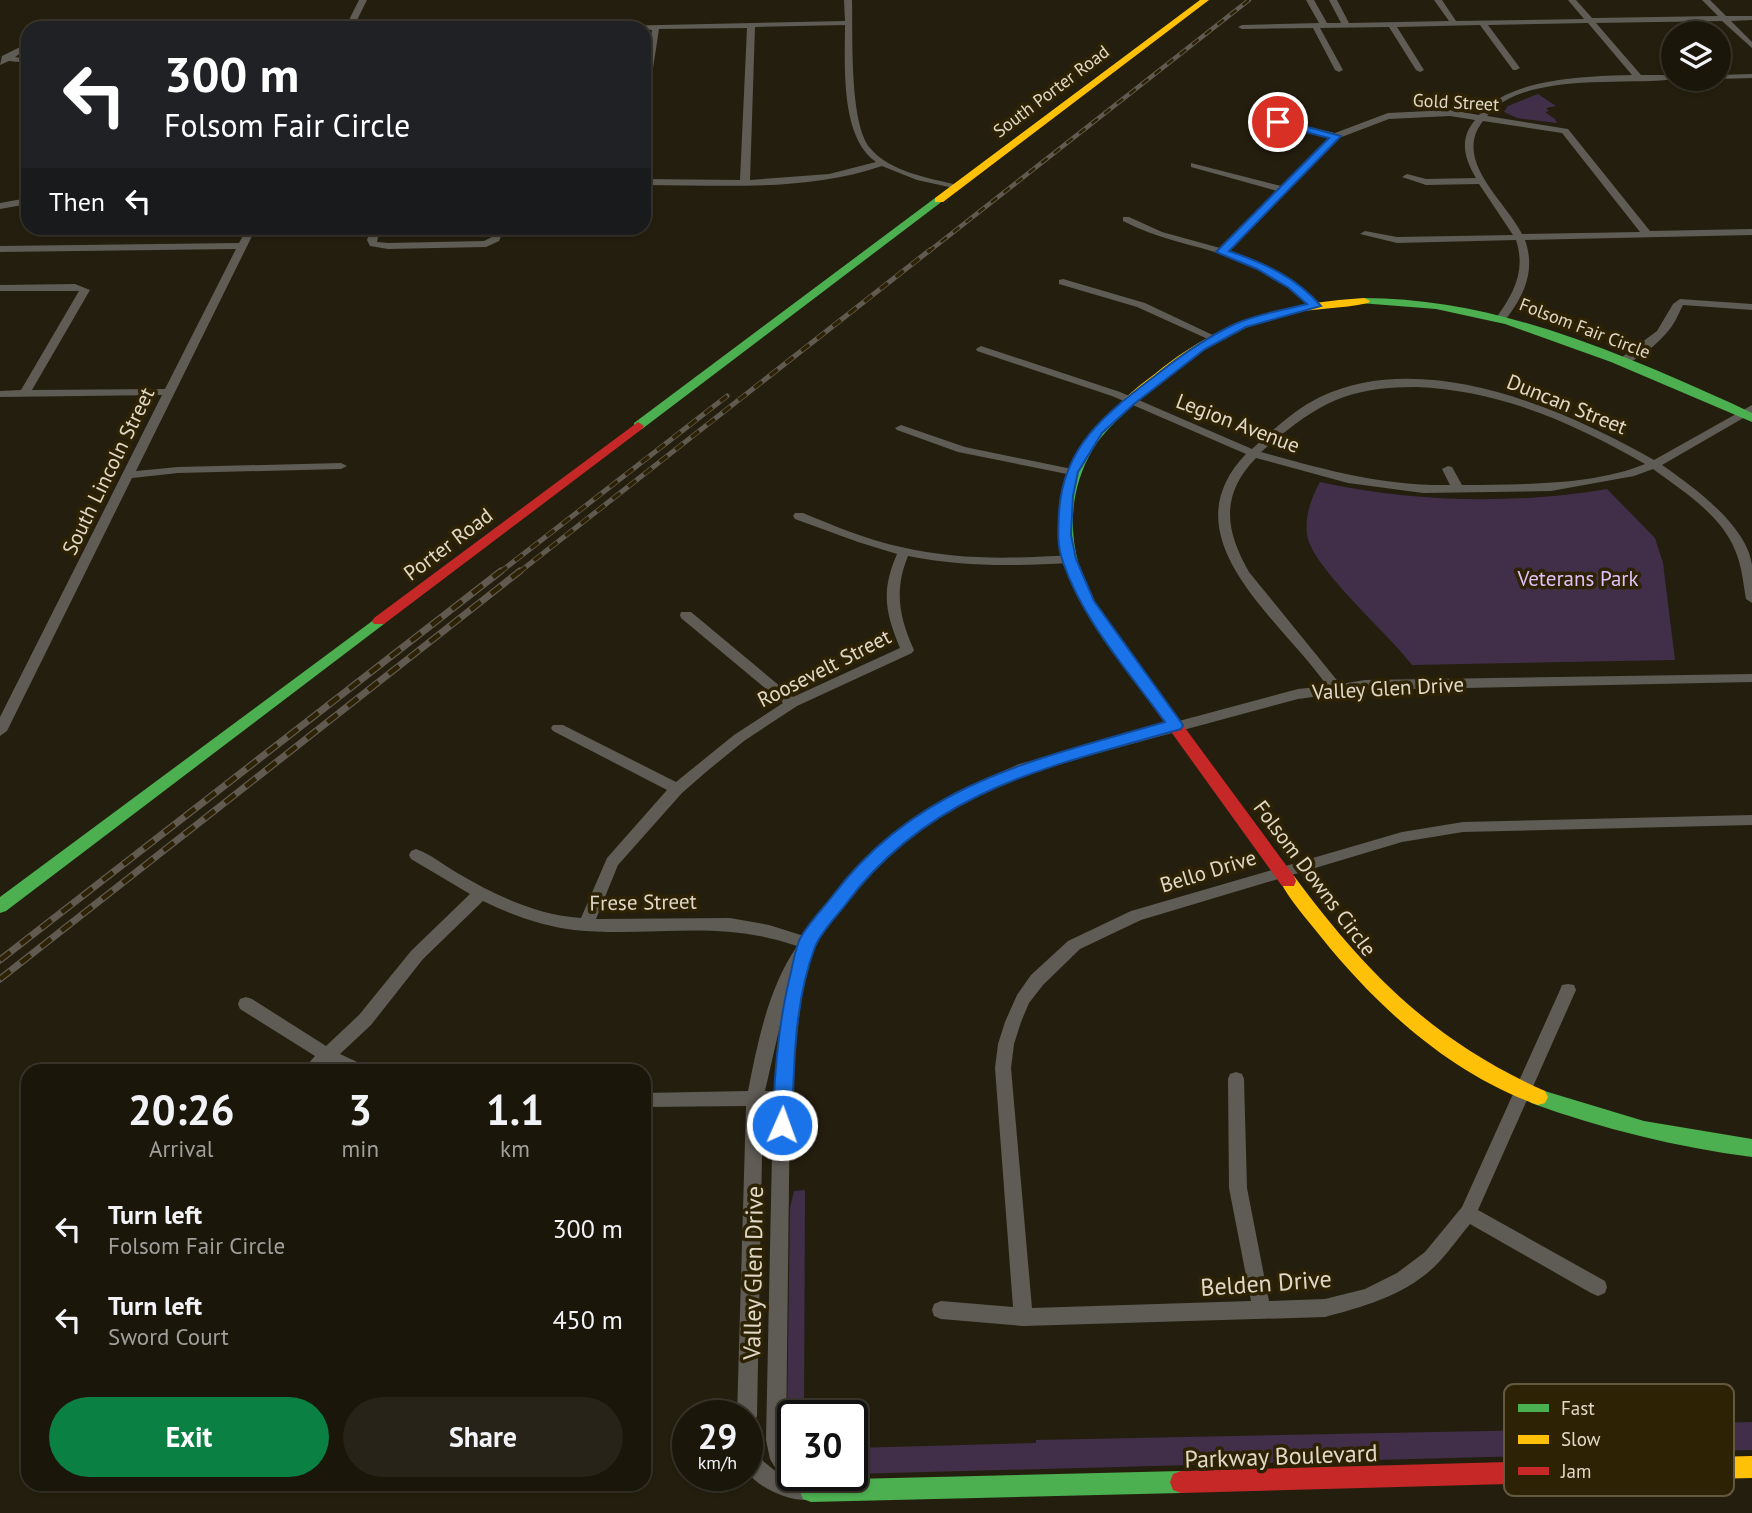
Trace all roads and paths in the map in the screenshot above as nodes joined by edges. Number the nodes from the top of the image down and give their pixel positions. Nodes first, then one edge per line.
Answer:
1 (363, 0) edge
2 (848, 0) edge
3 (1205, 0) edge
4 (1310, 0) edge
5 (1332, 0) edge
6 (1438, 0) edge
7 (1572, 0) edge
8 (1706, 0) edge
9 (1752, 18) edge
10 (1725, 19) junction
11 (352, 21) edge
12 (1591, 21) junction
13 (849, 23) junction
14 (1454, 23) junction
15 (1482, 23) junction
16 (1391, 24) junction
17 (751, 25) junction
18 (1320, 25) junction
19 (1346, 25) junction
20 (651, 26) edge
21 (656, 26) junction
22 (1242, 27) dead end
23 (1752, 46) edge
24 (21, 49) edge
25 (651, 57) edge
26 (2, 59) edge
27 (21, 60) edge
28 (1516, 68) dead end
29 (1339, 70) dead end
30 (1420, 70) dead end
31 (1752, 76) edge
32 (1661, 77) edge
33 (1731, 77) edge
34 (1639, 78) junction
35 (1253, 115) dead end
36 (1480, 117) junction
37 (1336, 136) junction
38 (883, 163) junction
39 (1194, 165) dead end
40 (1407, 177) dead end
41 (745, 181) junction
42 (1483, 181) junction
43 (651, 182) edge
44 (955, 187) junction
45 (1284, 190) junction
46 (21, 202) edge
47 (0, 206) edge
48 (921, 214) joint
49 (1126, 219) dead end
50 (1752, 232) edge
51 (1365, 234) dead end
52 (1647, 234) junction
53 (248, 235) edge
54 (374, 235) edge
55 (497, 235) edge
56 (1519, 237) junction
57 (242, 246) junction
58 (0, 249) edge
59 (1222, 252) junction
60 (1063, 282) dead end
61 (0, 288) edge
62 (1315, 306) junction
63 (1752, 307) edge
64 (1501, 318) junction
65 (1214, 338) junction
66 (981, 349) dead end
67 (1622, 362) junction
68 (168, 392) junction
69 (0, 394) edge
70 (24, 394) junction
71 (1130, 401) junction
72 (1749, 413) edge
73 (901, 428) dead end
74 (1252, 453) junction
75 (1654, 465) junction
76 (341, 466) dead end
77 (1448, 469) dead end
78 (1072, 472) junction
79 (128, 475) junction
80 (1458, 489) junction
81 (799, 516) dead end
82 (904, 552) junction
83 (1069, 559) junction
84 (1752, 599) edge
85 (686, 615) dead end
86 (1752, 678) edge
87 (1335, 687) junction
88 (792, 703) junction
89 (1175, 725) junction
90 (558, 729) dead end
91 (0, 731) edge
92 (677, 789) junction
93 (1752, 820) edge
94 (416, 855) dead end
95 (1282, 871) junction
96 (481, 893) junction
97 (0, 906) edge
98 (586, 925) junction
99 (807, 943) junction
100 (1568, 990) dead end
101 (246, 1004) dead end
102 (327, 1055) junction
103 (317, 1064) edge
104 (346, 1064) edge
105 (1236, 1079) dead end
106 (1524, 1091) junction
107 (755, 1098) junction
108 (782, 1098) junction
109 (651, 1100) edge
110 (1752, 1148) edge
111 (1468, 1213) junction
112 (1598, 1287) dead end
113 (941, 1310) dead end
114 (1262, 1311) junction
115 (1023, 1317) junction
116 (747, 1400) edge
117 (777, 1445) edge
118 (1734, 1467) edge
119 (1752, 1467) edge
120 (1504, 1474) edge
121 (763, 1477) edge
122 (811, 1492) joint

1 - 11 street
2 - 13 street
3 - 44 street, South Porter Road
4 - 18 street
5 - 19 street
6 - 14 street
7 - 12 street
8 - 10 street
9 - 10 street
10 - 12 street
10 - 23 street
12 - 15 street
12 - 34 street
13 - 17 street
13 - 38 street
14 - 15 street
14 - 16 street
15 - 28 street
16 - 19 street
16 - 30 street
17 - 21 street
17 - 41 street
18 - 19 street
18 - 22 street
18 - 29 street
20 - 21 street
21 - 25 street
24 - 26 street
26 - 27 street
31 - 33 street
32 - 34 street
34 - 36 street
35 - 37 street
36 - 37 street, Gold Street
36 - 42 street
36 - 52 street, Gold Street
37 - 45 street, Gold Street
38 - 41 street
38 - 44 street
39 - 45 street
40 - 42 street
41 - 43 street
42 - 56 street
44 - 48 street, South Porter Road
45 - 59 street, Gold Street
46 - 47 street
48 - 97 street, Porter Road
49 - 59 street
50 - 52 street
51 - 56 street
52 - 56 street
53 - 57 street, South Lincoln Street
54 - 55 street
56 - 64 street
57 - 58 street
57 - 68 street, South Lincoln Street
59 - 62 street
60 - 65 street
61 - 70 street
62 - 64 street, Folsom Fair Circle
62 - 65 street, Folsom Fair Circle
63 - 67 street
64 - 67 street, Folsom Fair Circle
65 - 71 street, Folsom Fair Circle
66 - 71 street, Legion Avenue
67 - 72 street, Folsom Fair Circle
68 - 70 street
68 - 79 street, South Lincoln Street
69 - 70 street
71 - 74 street, Legion Avenue
71 - 78 street, Folsom Fair Circle
72 - 75 street, Legion Avenue
73 - 78 street
74 - 75 street, Duncan Street
74 - 80 street, Legion Avenue
74 - 87 street, Duncan Street
75 - 80 street, Legion Avenue
75 - 84 street, Duncan Street
76 - 79 street
77 - 80 street
78 - 83 street, Folsom Fair Circle
79 - 91 street, South Lincoln Street
81 - 82 street
82 - 83 street
82 - 88 street, Roosevelt Street
83 - 89 street, Folsom Fair Circle
85 - 88 street
86 - 87 street, Valley Glen Drive
87 - 89 street, Valley Glen Drive
88 - 92 street, Roosevelt Street
89 - 95 street, Folsom Downs Circle
89 - 99 street, Valley Glen Drive
90 - 92 street
92 - 98 street, Roosevelt Street
93 - 95 street, Bello Drive
94 - 96 street, Frese Street
95 - 106 street, Folsom Downs Circle
95 - 115 street, Bello Drive
96 - 98 street, Frese Street
96 - 102 street
98 - 99 street, Frese Street
99 - 107 street, Valley Glen Drive
99 - 108 street, Valley Glen Drive
100 - 106 street, Belden Drive
101 - 102 street
102 - 103 street
102 - 104 street
105 - 114 street
106 - 110 street, Folsom Downs Circle
106 - 111 street, Belden Drive
107 - 108 street
107 - 109 street
107 - 116 street, Valley Glen Drive
108 - 117 street, Valley Glen Drive
111 - 112 street
111 - 114 street, Belden Drive
113 - 115 street, Belden Drive
114 - 115 street, Belden Drive
118 - 119 street, Parkway Boulevard
120 - 122 street, Parkway Boulevard
121 - 122 street

